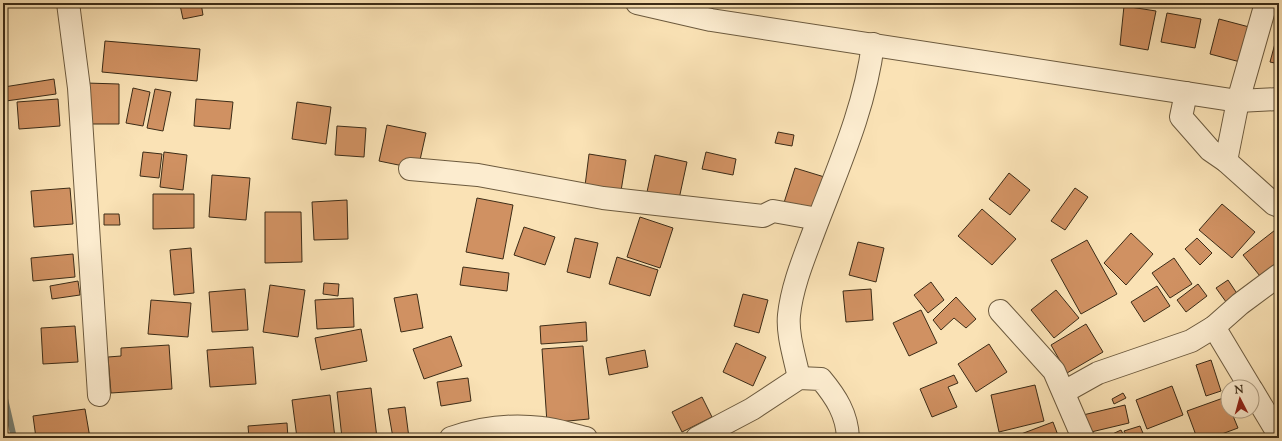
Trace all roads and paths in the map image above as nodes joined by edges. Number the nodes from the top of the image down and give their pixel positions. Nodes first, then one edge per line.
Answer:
1 (68, 3) edge
2 (637, 3) edge
3 (1266, 3) edge
4 (714, 12) edge
5 (873, 44) junction
6 (1186, 93) junction
7 (1279, 99) edge
8 (1238, 101) junction
9 (1226, 161) junction
10 (410, 169) dead end
11 (1279, 206) edge
12 (818, 220) junction
13 (1279, 275) edge
14 (1000, 311) dead end
15 (1214, 327) junction
16 (799, 378) junction
17 (1245, 379) edge
18 (1064, 392) junction
19 (99, 395) dead end
20 (1260, 403) edge
21 (1279, 435) edge
22 (451, 438) edge
23 (586, 438) edge
24 (697, 438) edge
25 (848, 438) edge
26 (1083, 438) edge

1 - 19 street
2 - 4 street
3 - 8 street
4 - 5 street
5 - 6 street
5 - 12 street
6 - 8 street
6 - 9 street
7 - 8 street
8 - 9 street
9 - 11 street
10 - 12 street
12 - 16 street
13 - 15 street
14 - 18 street
15 - 17 street
15 - 18 street
16 - 24 street
16 - 25 street
18 - 26 street
20 - 21 street
22 - 23 street

